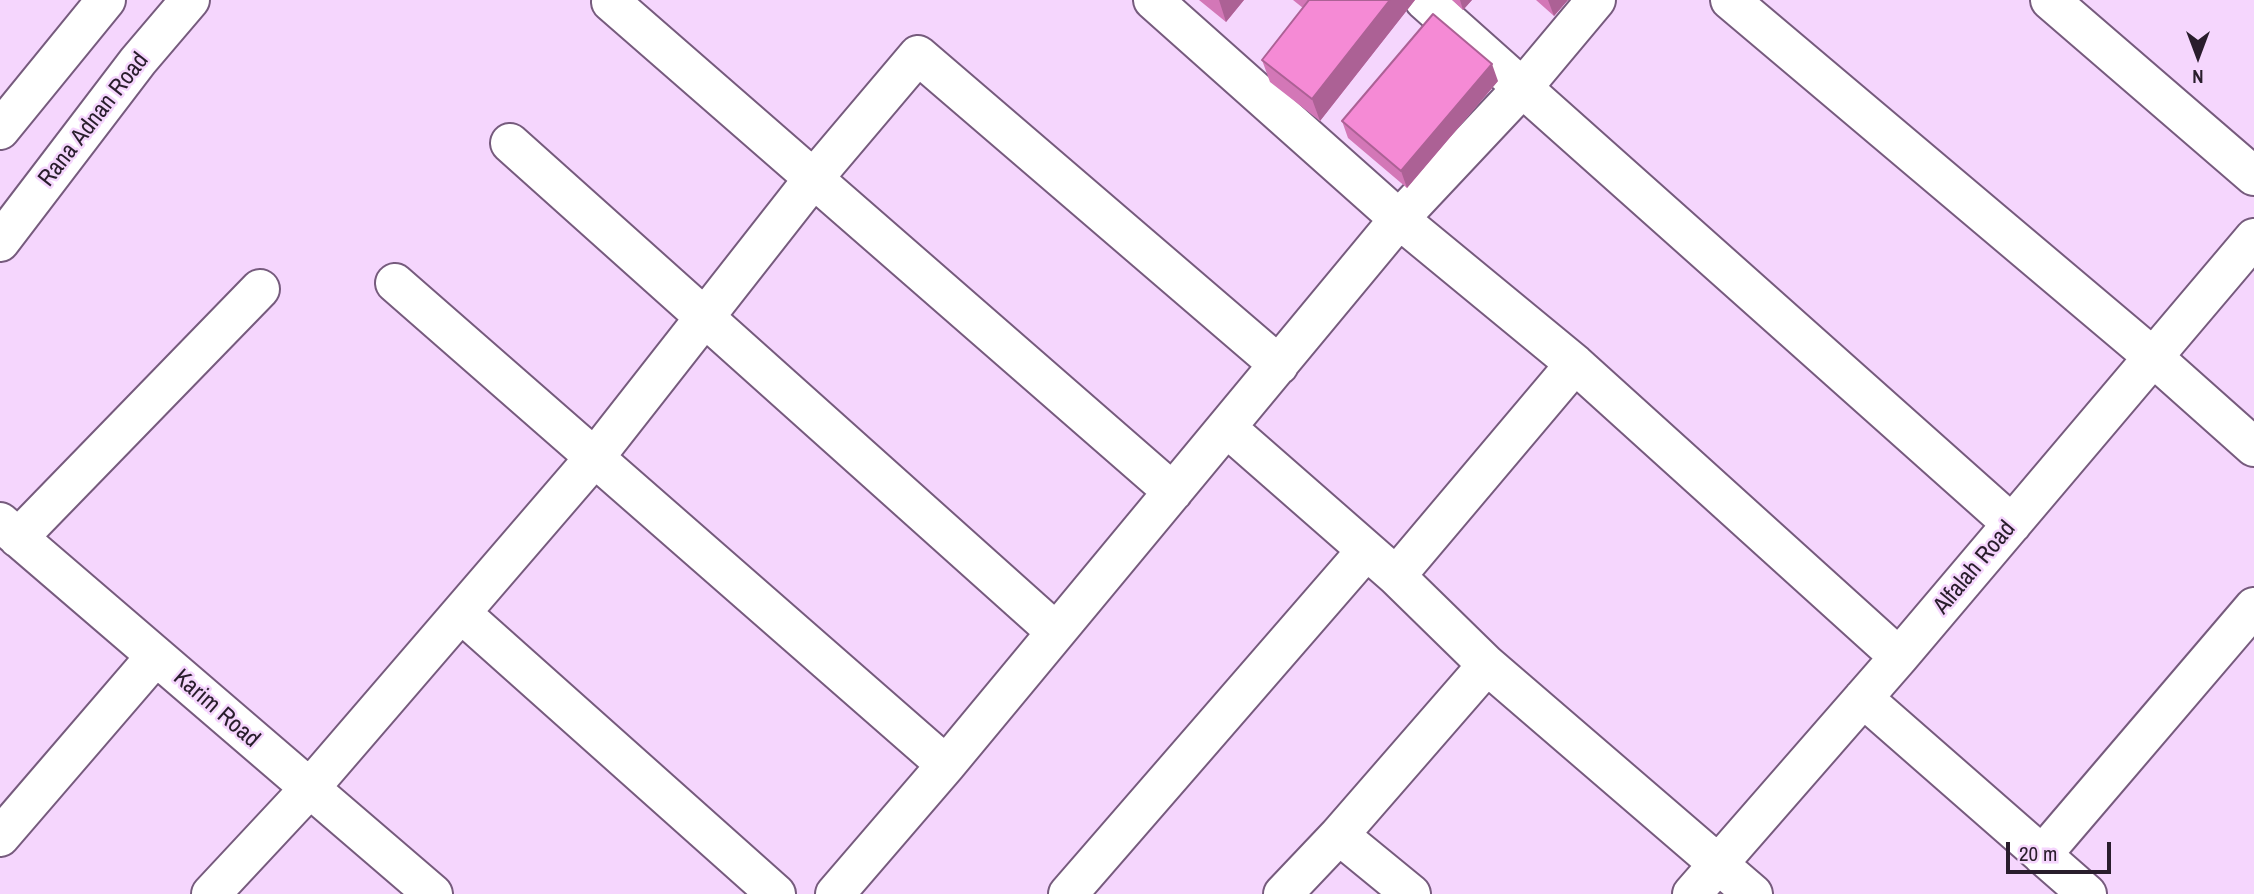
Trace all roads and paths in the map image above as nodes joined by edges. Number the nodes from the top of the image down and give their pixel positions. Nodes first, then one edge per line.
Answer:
1 (106, 0) edge
2 (190, 0) edge
3 (1153, 0) edge
4 (1424, 0) edge
5 (1595, 0) edge
6 (1730, 0) edge
7 (2050, 0) edge
8 (611, 2) edge
9 (1524, 86) junction
10 (0, 130) edge
11 (510, 143) dead end
12 (2254, 176) edge
13 (813, 179) junction
14 (1399, 219) junction
15 (2254, 238) edge
16 (0, 242) edge
17 (395, 283) dead end
18 (260, 289) dead end
19 (706, 319) junction
20 (2153, 357) junction
21 (1575, 364) junction
22 (1279, 365) junction
23 (1227, 428) junction
24 (2254, 447) edge
25 (595, 457) junction
26 (1173, 492) junction
27 (2012, 524) junction
28 (9, 530) edge
29 (1365, 552) junction
30 (1396, 576) junction
31 (2254, 607) edge
32 (461, 613) junction
33 (1056, 632) junction
34 (155, 657) junction
35 (1899, 657) junction
36 (1487, 665) junction
37 (1863, 698) junction
38 (946, 765) junction
39 (309, 789) junction
40 (1339, 835) junction
41 (0, 837) edge
42 (2042, 855) junction
43 (1719, 863) junction
44 (211, 894) edge
45 (433, 894) edge
46 (776, 894) edge
47 (835, 894) edge
48 (1068, 894) edge
49 (1283, 894) edge
50 (1411, 894) edge
51 (1692, 894) edge
52 (1754, 894) edge
53 (2087, 894) edge

1 - 10 street
2 - 16 street, Rana Adnan Road
3 - 14 street
4 - 9 street
5 - 9 street
6 - 20 street
7 - 12 street
8 - 13 street
9 - 14 street
9 - 27 street
11 - 19 street
13 - 19 street
13 - 22 street
13 - 26 street
14 - 21 street
14 - 22 street
15 - 20 street, Alfalah Road
17 - 25 street
18 - 28 street
19 - 25 street
19 - 33 street
20 - 24 street
20 - 27 street, Alfalah Road
21 - 30 street
21 - 35 street
22 - 23 street
23 - 26 street
23 - 29 street
25 - 32 street
25 - 38 street
26 - 33 street
27 - 35 street, Alfalah Road
28 - 34 street, Karim Road
29 - 30 street
29 - 48 street
30 - 36 street
31 - 42 street
32 - 39 street
32 - 46 street
33 - 38 street
34 - 39 street, Karim Road
34 - 41 street
35 - 37 street, Alfalah Road
36 - 40 street
36 - 43 street
37 - 42 street
37 - 43 street, Alfalah Road
38 - 47 street
39 - 44 street
39 - 45 street, Karim Road
40 - 49 street
40 - 50 street
42 - 53 street
43 - 51 street, Alfalah Road
43 - 52 street

